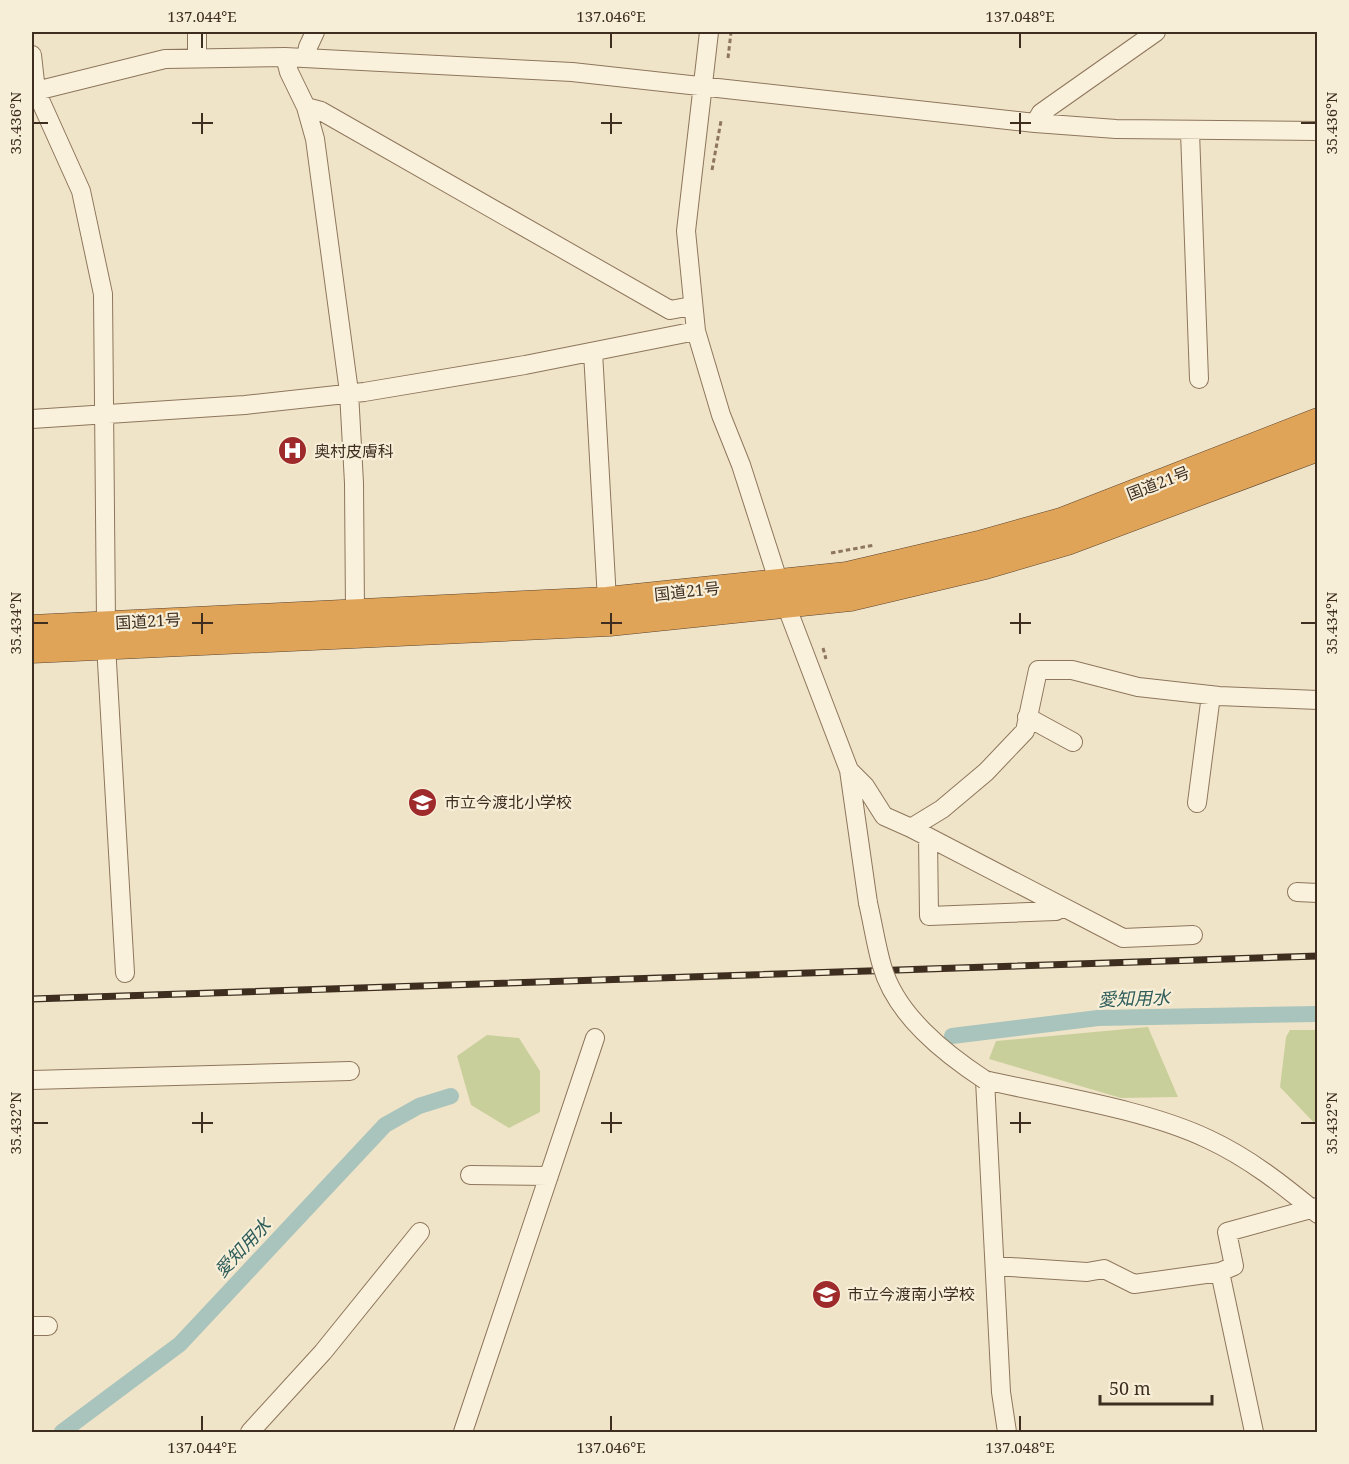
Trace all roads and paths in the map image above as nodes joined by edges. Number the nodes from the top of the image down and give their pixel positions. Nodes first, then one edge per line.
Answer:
1 (197, 32) edge
2 (315, 32) edge
3 (709, 32) edge
4 (730, 32) edge
5 (1156, 32) edge
6 (32, 55) edge
7 (197, 57) junction
8 (285, 57) junction
9 (306, 58) junction
10 (728, 58) dead end
11 (702, 85) junction
12 (34, 92) edge
13 (306, 107) junction
14 (721, 121) dead end
15 (1035, 123) junction
16 (1317, 131) edge
17 (1190, 132) junction
18 (712, 170) dead end
19 (692, 306) junction
20 (696, 331) junction
21 (592, 352) junction
22 (1199, 379) dead end
23 (349, 392) junction
24 (104, 416) junction
25 (32, 419) edge
26 (1317, 421) edge
27 (1317, 448) edge
28 (875, 544) dead end
29 (831, 553) dead end
30 (783, 593) junction
31 (608, 600) junction
32 (355, 611) junction
33 (34, 632) edge
34 (106, 634) junction
35 (60, 648) junction
36 (32, 660) edge
37 (1210, 695) junction
38 (1317, 700) edge
39 (1027, 717) junction
40 (1073, 742) dead end
41 (849, 770) junction
42 (1197, 803) dead end
43 (911, 828) junction
44 (928, 837) junction
45 (1297, 892) dead end
46 (1317, 893) edge
47 (1063, 907) junction
48 (1193, 935) dead end
49 (125, 973) dead end
50 (595, 1038) dead end
51 (350, 1071) dead end
52 (32, 1080) edge
53 (985, 1080) junction
54 (470, 1175) dead end
55 (549, 1176) junction
56 (1315, 1210) edge
57 (420, 1232) dead end
58 (995, 1266) junction
59 (1220, 1272) junction
60 (250, 1432) edge
61 (463, 1432) edge
62 (1007, 1432) edge
63 (1254, 1432) edge

1 - 7 street
2 - 9 street
3 - 11 street
4 - 10 path
5 - 15 street
6 - 12 street
7 - 8 street
7 - 12 street
8 - 9 street
8 - 13 street
9 - 11 street
11 - 15 street
11 - 19 street
12 - 24 street
13 - 19 street
13 - 23 street
14 - 18 path
15 - 17 street
16 - 17 street
17 - 22 street
19 - 20 street
20 - 21 street
20 - 30 street
21 - 23 street
21 - 31 street
23 - 24 street
23 - 32 street
24 - 25 street
24 - 34 street
26 - 30 highway, 国道21号
27 - 30 highway, 国道21号
28 - 29 path
30 - 31 highway, 国道21号
30 - 34 highway, 国道21号
30 - 41 street
31 - 32 highway, 国道21号
32 - 34 highway, 国道21号
33 - 34 highway, 国道21号
33 - 35 highway, 国道21号
34 - 35 highway, 国道21号
34 - 49 street
35 - 36 highway
37 - 38 street
37 - 39 street
37 - 42 street
39 - 40 street
39 - 43 street
41 - 43 street
41 - 53 street, bridge
43 - 44 street
44 - 47 street
44 - 47 street
45 - 46 street
47 - 48 street
50 - 55 street
51 - 52 street
53 - 56 street
53 - 58 street
54 - 55 street
55 - 61 street
56 - 59 street
57 - 60 street
58 - 59 street
58 - 62 street
59 - 63 street

